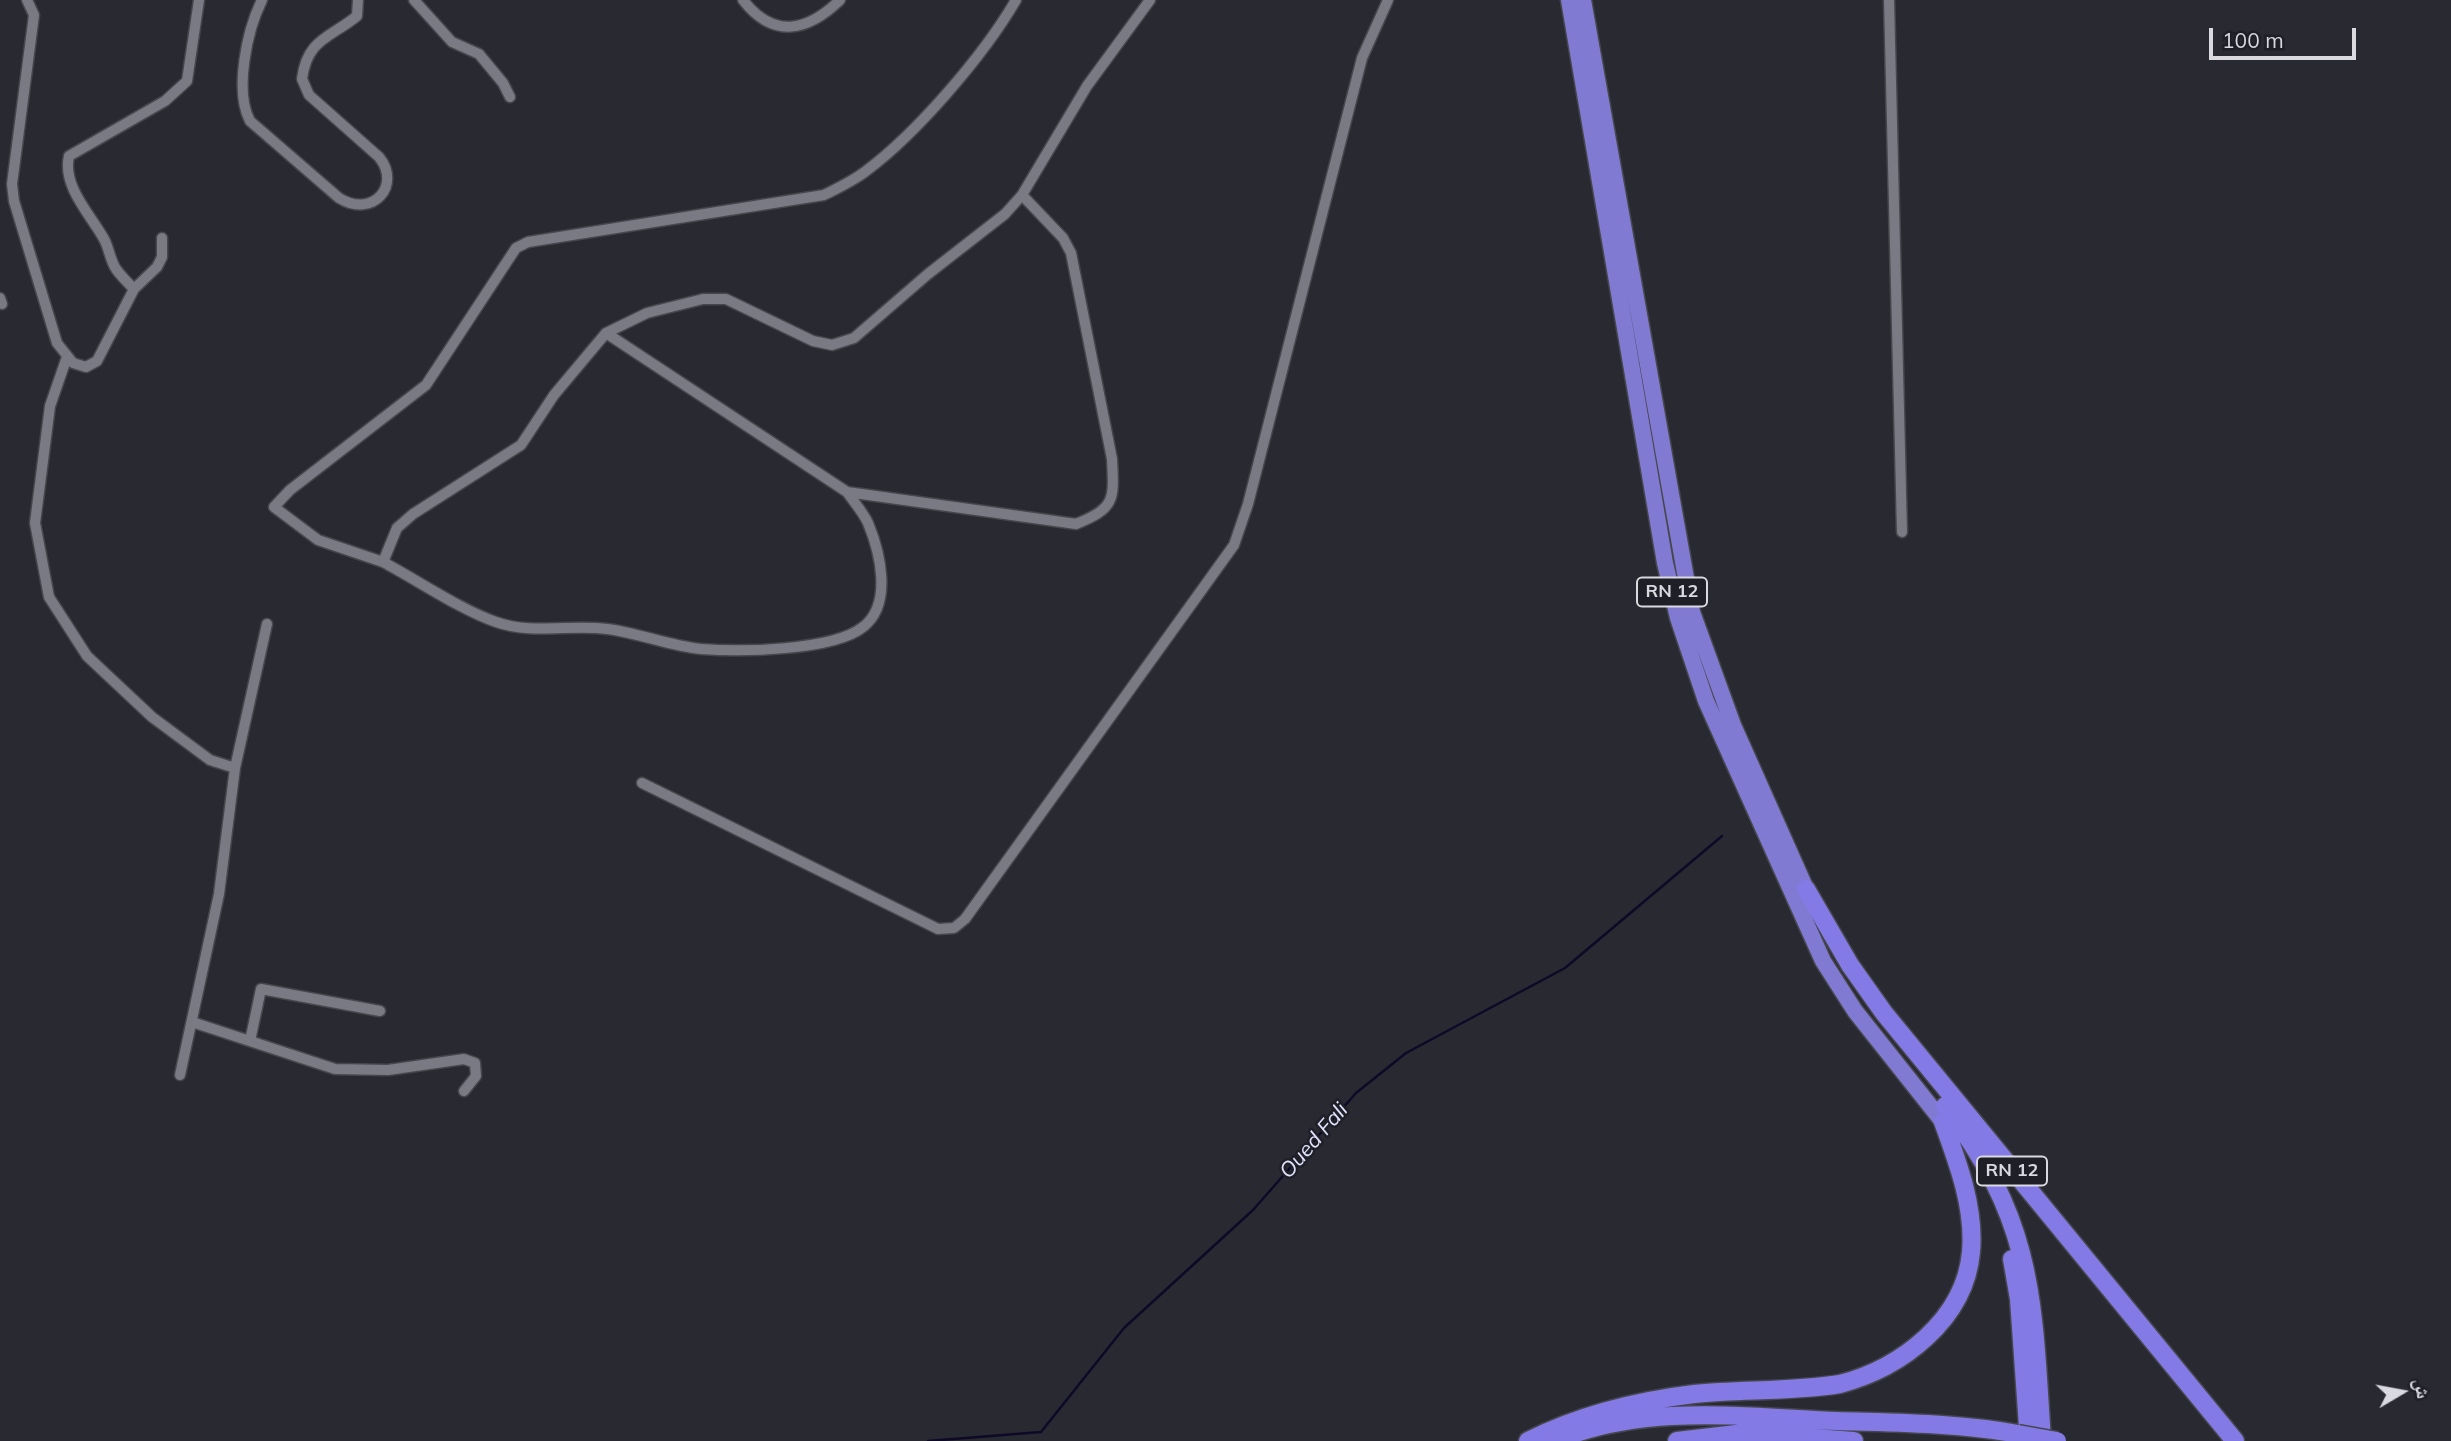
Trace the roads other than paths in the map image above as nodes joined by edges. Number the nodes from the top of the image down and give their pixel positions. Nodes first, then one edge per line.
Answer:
1 (27, 0) edge
2 (199, 0) edge
3 (262, 0) edge
4 (358, 0) edge
5 (414, 0) edge
6 (743, 0) edge
7 (840, 0) edge
8 (1016, 0) edge
9 (1150, 0) edge
10 (1388, 0) edge
11 (1569, 0) edge
12 (1583, 0) edge
13 (1889, 0) edge
14 (510, 97) dead end
15 (1022, 195) junction
16 (162, 238) dead end
17 (134, 289) junction
18 (606, 333) junction
19 (67, 357) junction
20 (847, 492) junction
21 (1902, 532) dead end
22 (383, 562) junction
23 (267, 624) dead end
24 (236, 768) junction
25 (642, 783) dead end
26 (1807, 889) joint
27 (1827, 926) junction
28 (380, 1011) dead end
29 (192, 1022) junction
30 (250, 1041) junction
31 (180, 1075) dead end
32 (464, 1091) dead end
33 (1943, 1122) junction
34 (1745, 1433) junction
35 (2024, 1438) edge
36 (1528, 1441) edge
37 (1555, 1441) edge
38 (1677, 1441) edge
39 (1768, 1441) edge
40 (1854, 1441) edge
41 (2042, 1441) edge
42 (2057, 1441) edge
43 (2235, 1441) edge

1 - 19 street
2 - 17 street
3 - 4 street
5 - 14 street
6 - 7 street
8 - 22 street
9 - 15 street
10 - 25 street
11 - 33 highway, RN 12
12 - 26 highway, RN 12
13 - 21 street
15 - 18 street
15 - 20 street
16 - 17 street
17 - 19 street
18 - 20 street
18 - 22 street
19 - 24 street
20 - 22 street
23 - 24 street
24 - 29 street
26 - 27 highway, RN 12
27 - 41 highway
27 - 43 highway, RN 12
28 - 30 street
29 - 30 street
29 - 31 street
30 - 32 street
33 - 35 highway, RN 12
33 - 36 highway
34 - 38 highway
34 - 39 highway
34 - 40 highway
35 - 37 highway
35 - 42 highway, bridge

